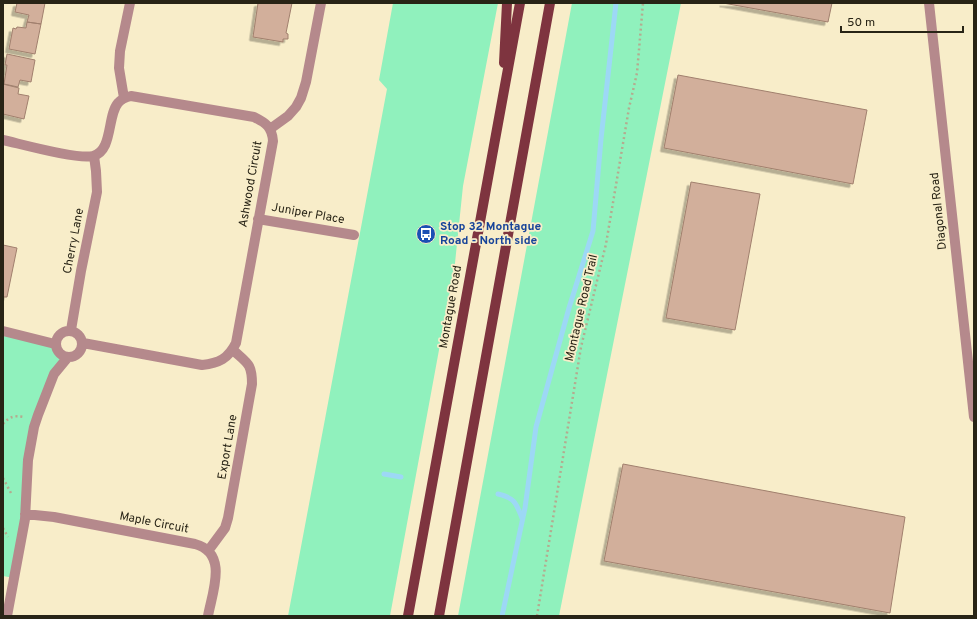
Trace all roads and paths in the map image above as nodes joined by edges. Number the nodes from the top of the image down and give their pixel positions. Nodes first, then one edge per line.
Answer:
1 (130, 3) edge
2 (321, 3) edge
3 (507, 3) edge
4 (520, 3) edge
5 (550, 3) edge
6 (643, 3) edge
7 (929, 3) edge
8 (124, 98) junction
9 (502, 101) junction
10 (270, 128) junction
11 (3, 140) edge
12 (94, 156) junction
13 (258, 219) junction
14 (354, 235) dead end
15 (3, 330) edge
16 (71, 330) junction
17 (83, 343) junction
18 (56, 344) junction
19 (233, 350) junction
20 (68, 357) junction
21 (974, 417) edge
22 (27, 418) dead end
23 (3, 424) edge
24 (25, 514) junction
25 (3, 528) edge
26 (9, 538) dead end
27 (208, 551) junction
28 (7, 616) edge
29 (208, 616) edge
30 (408, 616) edge
31 (438, 616) edge
32 (537, 616) edge

1 - 8 street
2 - 10 street
3 - 9 main road
4 - 9 main road, Montague Road
5 - 31 main road
6 - 32 path, Montague Road Trail
7 - 21 street, Diagonal Road
8 - 10 street, Ashwood Circuit
8 - 12 street
9 - 30 main road, Montague Road
10 - 13 street, Ashwood Circuit
11 - 12 street
12 - 16 street, Cherry Lane
13 - 14 street, Juniper Place
13 - 19 street, Ashwood Circuit
15 - 18 street
16 - 17 street
16 - 18 street
17 - 19 street
17 - 20 street
18 - 20 street
19 - 27 street, Export Lane
20 - 24 street
22 - 23 path
24 - 27 street, Maple Circuit
24 - 28 street
25 - 26 path
27 - 29 street

